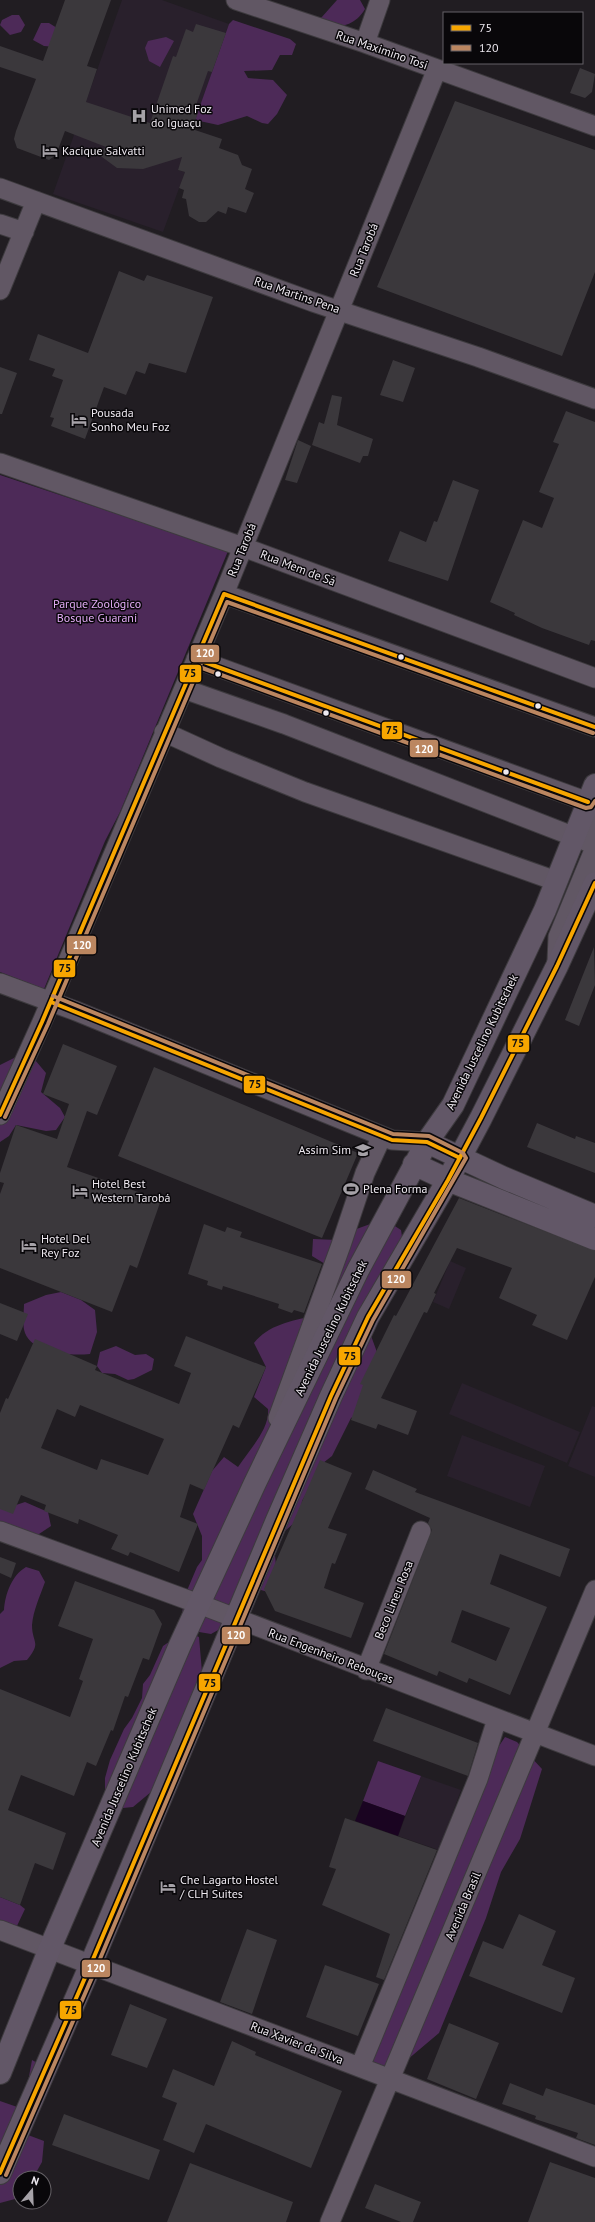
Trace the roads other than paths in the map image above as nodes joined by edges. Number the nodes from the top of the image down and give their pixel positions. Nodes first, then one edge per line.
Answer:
1 (236, 0) edge
2 (380, 0) edge
3 (365, 43) junction
4 (437, 69) junction
5 (595, 126) edge
6 (0, 188) edge
7 (36, 201) junction
8 (0, 224) edge
9 (24, 232) junction
10 (0, 290) edge
11 (339, 310) junction
12 (595, 399) edge
13 (0, 463) edge
14 (244, 547) junction
15 (224, 594) junction
16 (196, 659) junction
17 (595, 678) edge
18 (184, 689) junction
19 (595, 727) edge
20 (164, 732) junction
21 (592, 794) edge
22 (584, 840) junction
23 (556, 881) junction
24 (595, 883) edge
25 (557, 966) junction
26 (0, 983) edge
27 (50, 1002) junction
28 (0, 1115) edge
29 (387, 1138) junction
30 (427, 1142) junction
31 (460, 1158) junction
32 (414, 1164) junction
33 (448, 1180) junction
34 (595, 1216) edge
35 (595, 1239) edge
36 (255, 1483) junction
37 (0, 1531) edge
38 (421, 1531) dead end
39 (595, 1590) edge
40 (199, 1604) junction
41 (236, 1620) junction
42 (366, 1670) junction
43 (497, 1719) junction
44 (536, 1734) junction
45 (595, 1756) edge
46 (0, 1930) edge
47 (50, 1948) junction
48 (91, 1964) junction
49 (360, 2067) junction
50 (0, 2073) edge
51 (390, 2079) junction
52 (595, 2157) edge
53 (0, 2173) edge
54 (330, 2222) edge

1 - 3 street, Rua Maximino Tosi
2 - 3 street
3 - 4 street, Rua Maximino Tosi
4 - 5 street, Rua Maximino Tosi
4 - 11 street, Rua Tarobá
6 - 7 street, Rua Martins Pena
7 - 9 street
7 - 11 street, Rua Martins Pena
8 - 9 street
9 - 10 street
11 - 12 street, Rua Martins Pena
11 - 14 street, Rua Tarobá
13 - 14 street, Rua Mem de Sá
14 - 15 street, Rua Tarobá
14 - 17 street, Rua Mem de Sá
15 - 16 street, Rua Tarobá
15 - 19 street
16 - 18 street, Rua Tarobá
16 - 21 street
18 - 20 street, Rua Tarobá
18 - 22 street
20 - 23 street
20 - 27 street, Rua Tarobá
21 - 22 main road, Avenida Juscelino Kubitschek
22 - 23 main road, Avenida Juscelino Kubitschek
22 - 25 street
23 - 30 main road, Avenida Juscelino Kubitschek
24 - 25 main road
25 - 31 main road
26 - 27 street
27 - 28 street, Rua Tarobá
27 - 29 street
29 - 30 street
29 - 32 street
29 - 36 street, Avenida Juscelino Kubitschek
30 - 31 main road
30 - 32 main road, Avenida Juscelino Kubitschek
31 - 33 main road
31 - 34 main road
32 - 33 main road
32 - 36 main road, Avenida Juscelino Kubitschek
33 - 35 main road
33 - 41 main road
36 - 40 main road, Avenida Juscelino Kubitschek
37 - 40 street, Rua Engenheiro Rebouças
38 - 42 street, Beco Lineu Rosa
39 - 44 street, Avenida Brasil
40 - 41 street, Rua Engenheiro Rebouças
40 - 47 main road, Avenida Juscelino Kubitschek
41 - 42 street, Rua Engenheiro Rebouças
41 - 48 main road
42 - 43 street, Rua Engenheiro Rebouças
43 - 44 street, Rua Engenheiro Rebouças
43 - 49 street
44 - 45 street, Rua Engenheiro Rebouças
44 - 51 street, Avenida Brasil
46 - 47 street, Rua Xavier da Silva
47 - 48 street, Rua Xavier da Silva
47 - 50 main road, Avenida Juscelino Kubitschek
48 - 49 street, Rua Xavier da Silva
48 - 53 main road
49 - 51 street, Rua Xavier da Silva
51 - 52 street, Rua Xavier da Silva
51 - 54 street, Avenida Brasil

